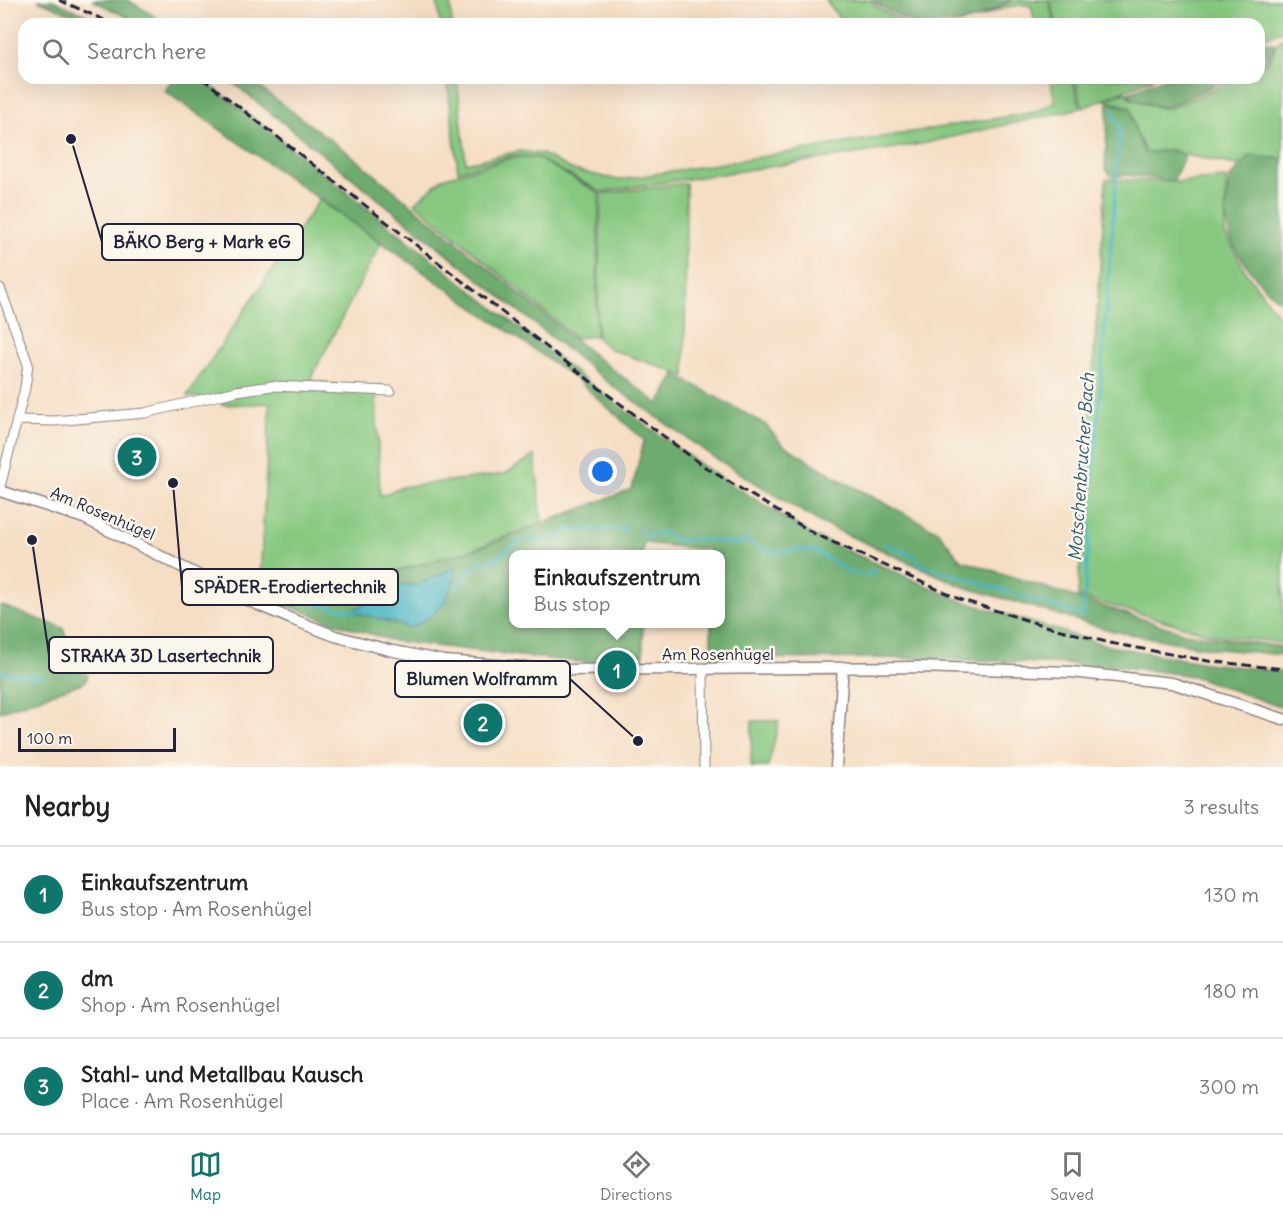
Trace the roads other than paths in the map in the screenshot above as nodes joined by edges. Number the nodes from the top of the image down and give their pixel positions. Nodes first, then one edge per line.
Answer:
1 (0, 288) edge
2 (390, 391) dead end
3 (18, 420) junction
4 (0, 489) edge
5 (703, 668) junction
6 (843, 668) junction
7 (1283, 719) edge
8 (704, 767) edge
9 (836, 767) edge

1 - 3 street
2 - 3 street
3 - 4 street
4 - 5 street, Am Rosenhügel
5 - 6 street, Am Rosenhügel
5 - 8 street
6 - 7 street, Am Rosenhügel
6 - 9 street

